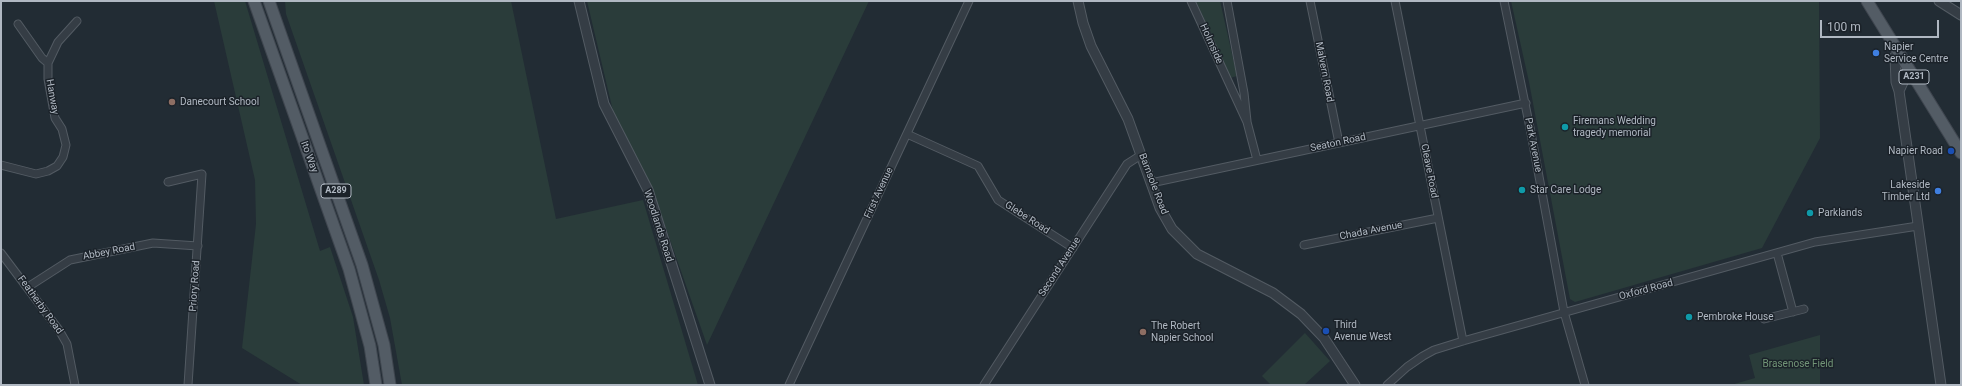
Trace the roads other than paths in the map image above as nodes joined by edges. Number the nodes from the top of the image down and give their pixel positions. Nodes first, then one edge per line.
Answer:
1 (254, 1) edge
2 (270, 1) edge
3 (579, 1) edge
4 (969, 1) edge
5 (1078, 1) edge
6 (1191, 1) edge
7 (1227, 1) edge
8 (1310, 1) edge
9 (1395, 1) edge
10 (1504, 1) edge
11 (1867, 1) edge
12 (1939, 1) edge
13 (1961, 15) edge
14 (77, 21) dead end
15 (18, 24) dead end
16 (1899, 53) junction
17 (48, 63) junction
18 (1912, 72) junction
19 (1243, 84) junction
20 (1230, 87) junction
21 (1899, 91) junction
22 (1526, 103) junction
23 (1247, 122) junction
24 (1420, 126) junction
25 (907, 134) junction
26 (1958, 140) edge
27 (1339, 143) junction
28 (1961, 153) edge
29 (1141, 155) junction
30 (1257, 160) junction
31 (1, 165) edge
32 (168, 182) dead end
33 (1151, 183) junction
34 (1438, 218) junction
35 (1918, 226) junction
36 (1304, 245) dead end
37 (198, 246) junction
38 (1073, 248) junction
39 (1, 253) edge
40 (1777, 253) junction
41 (28, 287) junction
42 (1804, 309) dead end
43 (1564, 312) junction
44 (1793, 312) junction
45 (1764, 320) dead end
46 (1463, 341) junction
47 (75, 385) edge
48 (188, 385) edge
49 (376, 385) edge
50 (390, 385) edge
51 (710, 385) edge
52 (789, 385) edge
53 (984, 385) edge
54 (1355, 385) edge
55 (1387, 385) edge
56 (1585, 385) edge
57 (1941, 385) edge

1 - 49 main road, Ito Way / A289
2 - 50 main road, Ito Way / A289
3 - 51 street, Woodlands Road
4 - 25 street, First Avenue
5 - 29 street, Barnsole Road
6 - 20 street, Holmside
7 - 19 street, Holmside
8 - 27 street, Malvern Road
9 - 24 street, Cleave Road
10 - 22 street, Park Avenue
11 - 16 main road, A231
12 - 13 street
14 - 17 street
15 - 17 street
16 - 18 main road, A231
16 - 21 street
17 - 31 street, Hanway
18 - 21 street
18 - 26 main road, A231
19 - 20 street
19 - 23 street, Holmside
20 - 23 street, Holmside
21 - 35 street
22 - 24 street, Seaton Road
22 - 43 street, Park Avenue
23 - 30 street, Holmside
24 - 27 street, Seaton Road
24 - 34 street, Cleave Road
25 - 38 street, Glebe Road
25 - 52 street, First Avenue
26 - 28 main road, A231
27 - 30 street, Seaton Road
29 - 33 street, Barnsole Road
29 - 38 street, Second Avenue
30 - 33 street, Seaton Road
32 - 37 street, Priory Road
33 - 54 street, Barnsole Road
34 - 36 street, Chada Avenue
34 - 46 street, Cleave Road
35 - 40 street, Oxford Road
35 - 57 street
37 - 41 street, Abbey Road
37 - 48 street, Priory Road
38 - 53 street, Second Avenue
39 - 41 street, Featherby Road
40 - 43 street, Oxford Road
40 - 44 street
41 - 47 street, Featherby Road
42 - 44 street
43 - 46 street, Oxford Road
43 - 56 street, Park Avenue
44 - 45 street
46 - 55 street, Oxford Road

